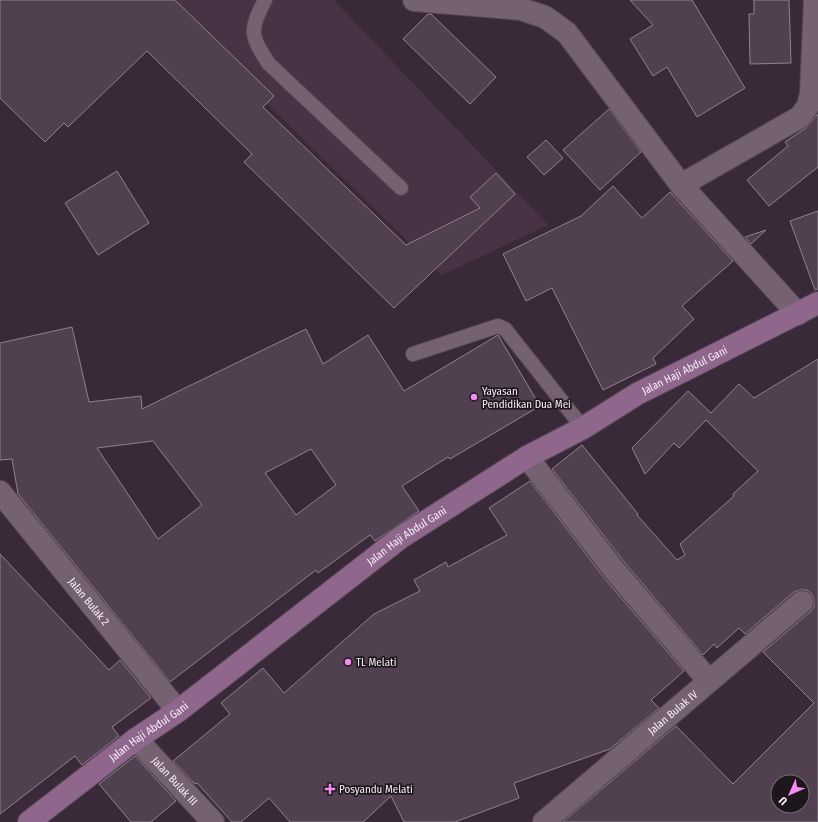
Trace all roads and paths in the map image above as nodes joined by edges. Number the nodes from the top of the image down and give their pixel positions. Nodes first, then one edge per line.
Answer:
1 (265, 0) edge
2 (414, 0) edge
3 (815, 0) edge
4 (681, 185) junction
5 (401, 188) dead end
6 (818, 303) edge
7 (798, 314) junction
8 (413, 354) dead end
9 (583, 428) junction
10 (527, 457) junction
11 (0, 492) edge
12 (802, 602) dead end
13 (709, 681) junction
14 (178, 711) junction
15 (136, 739) junction
16 (29, 822) edge
17 (214, 822) edge
18 (544, 822) edge

1 - 5 lane
2 - 4 street
3 - 4 street
4 - 7 street
6 - 7 street, Jalan Haji Abdul Gani
7 - 9 street, Jalan Haji Abdul Gani
8 - 9 lane
9 - 10 street, Jalan Haji Abdul Gani
10 - 13 street
10 - 14 street, Jalan Haji Abdul Gani
11 - 14 street, Jalan Bulak 2
12 - 13 street, Jalan Bulak IV
13 - 18 street, Jalan Bulak IV
14 - 15 street, Jalan Haji Abdul Gani
15 - 16 street, Jalan Haji Abdul Gani
15 - 17 street, Jalan Bulak III

